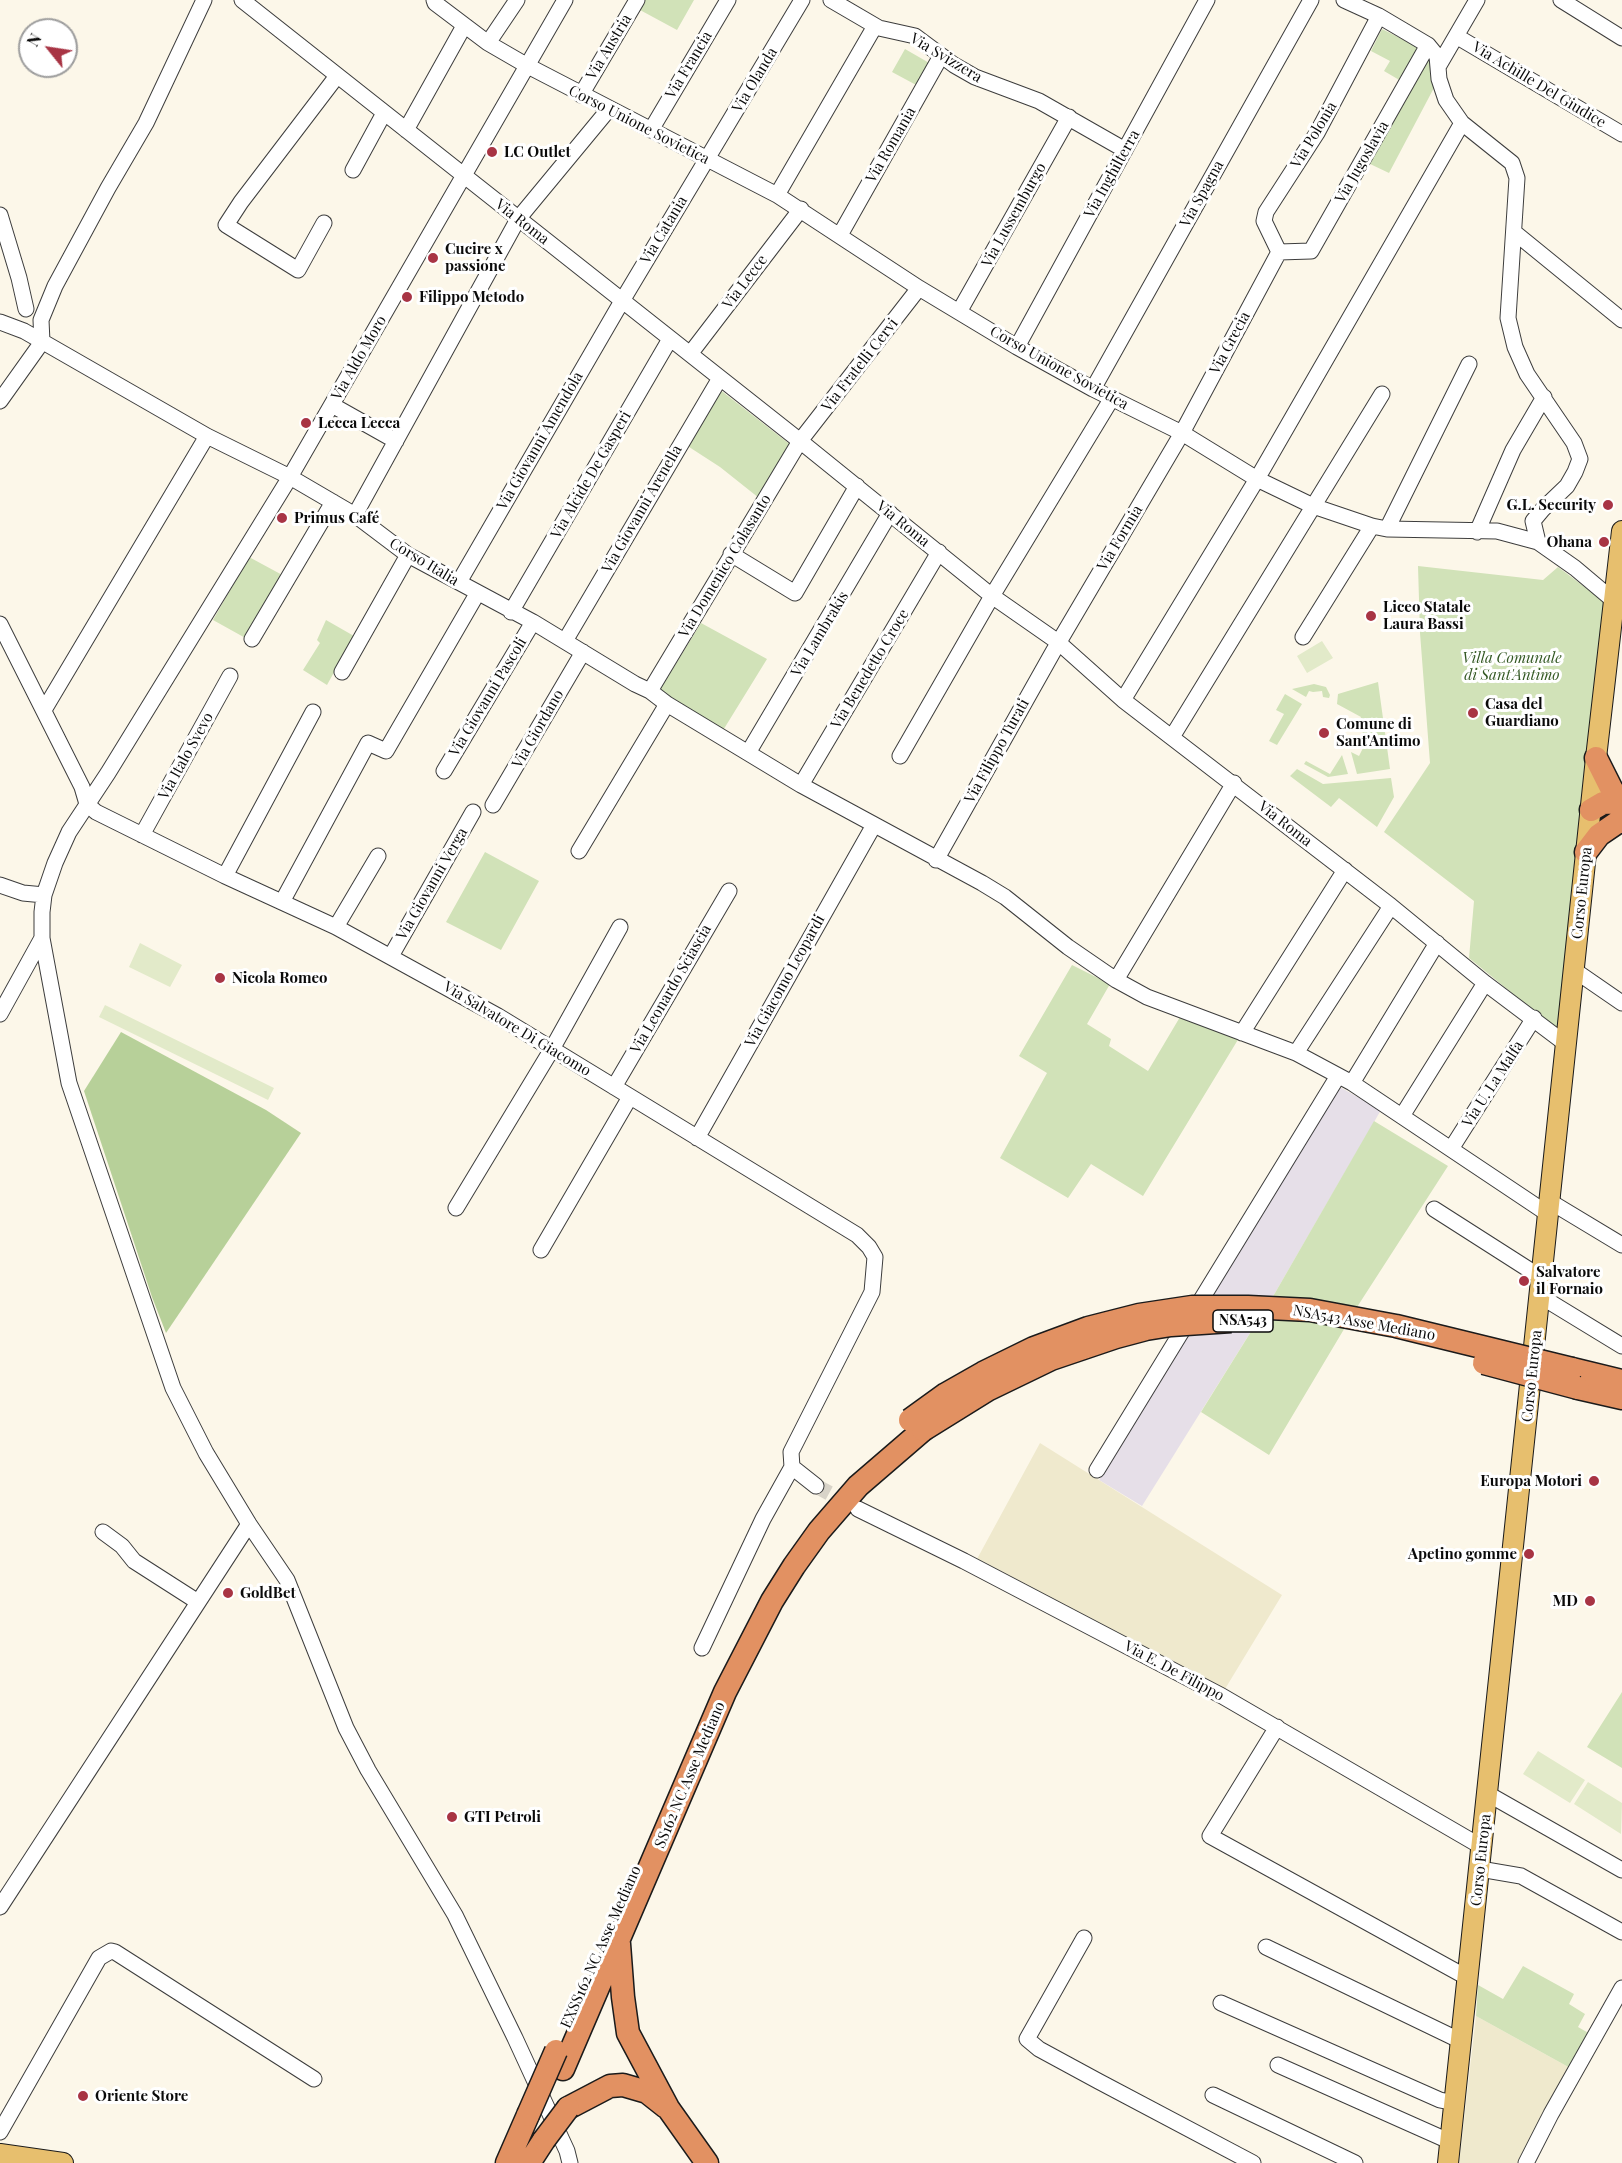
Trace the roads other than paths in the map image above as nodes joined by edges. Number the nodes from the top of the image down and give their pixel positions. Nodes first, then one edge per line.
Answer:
1 (204, 0) edge
2 (242, 0) edge
3 (434, 0) edge
4 (517, 0) edge
5 (565, 0) edge
6 (637, 0) edge
7 (728, 0) edge
8 (802, 0) edge
9 (831, 0) edge
10 (1207, 0) edge
11 (1311, 0) edge
12 (1344, 0) edge
13 (1477, 0) edge
14 (1561, 0) edge
15 (1379, 16) junction
16 (464, 26) junction
17 (875, 26) junction
18 (1456, 36) junction
19 (1622, 38) edge
20 (488, 43) junction
21 (1428, 45) junction
22 (941, 56) junction
23 (526, 65) junction
24 (1438, 67) junction
25 (337, 76) junction
26 (581, 95) junction
27 (609, 109) junction
28 (384, 113) junction
29 (1069, 117) junction
30 (1462, 123) junction
31 (406, 130) junction
32 (651, 130) junction
33 (1622, 134) edge
34 (1125, 150) junction
35 (707, 160) junction
36 (353, 170) dead end
37 (464, 177) junction
38 (777, 195) junction
39 (801, 209) junction
40 (0, 215) edge
41 (518, 219) junction
42 (324, 223) dead end
43 (1514, 232) junction
44 (840, 235) junction
45 (1279, 252) junction
46 (919, 288) junction
47 (622, 301) junction
48 (959, 312) junction
49 (31, 317) junction
50 (1622, 320) edge
51 (0, 322) edge
52 (670, 339) junction
53 (42, 342) junction
54 (1017, 347) junction
55 (690, 354) junction
56 (1468, 363) dead end
57 (720, 378) junction
58 (1093, 389) junction
59 (1382, 394) dead end
60 (1544, 397) junction
61 (1112, 398) junction
62 (0, 401) edge
63 (332, 405) junction
64 (1182, 434) junction
65 (207, 436) junction
66 (396, 441) junction
67 (800, 441) junction
68 (290, 477) junction
69 (1257, 479) junction
70 (857, 486) junction
71 (333, 502) junction
72 (1313, 506) junction
73 (890, 513) junction
74 (355, 515) junction
75 (1380, 527) junction
76 (1622, 531) edge
77 (1477, 532) junction
78 (1538, 542) junction
79 (939, 552) junction
80 (731, 554) junction
81 (408, 555) junction
82 (459, 582) junction
83 (477, 594) junction
84 (1617, 595) edge
85 (992, 596) junction
86 (511, 612) junction
87 (533, 622) junction
88 (0, 624) edge
89 (1303, 637) dead end
90 (252, 639) dead end
91 (565, 641) junction
92 (1058, 642) junction
93 (583, 652) junction
94 (342, 672) dead end
95 (230, 676) dead end
96 (651, 691) junction
97 (1123, 700) junction
98 (667, 704) junction
99 (44, 710) junction
100 (313, 712) dead end
101 (1172, 736) junction
102 (748, 753) junction
103 (900, 756) dead end
104 (1596, 758) junction
105 (444, 771) dead end
106 (1234, 783) junction
107 (801, 785) junction
108 (87, 804) junction
109 (493, 805) dead end
110 (1591, 810) junction
111 (473, 812) dead end
112 (1621, 812) edge
113 (874, 825) junction
114 (142, 835) junction
115 (579, 851) dead end
116 (1586, 852) junction
117 (378, 856) dead end
118 (936, 860) junction
119 (1345, 870) junction
120 (225, 876) junction
121 (0, 885) edge
122 (729, 891) dead end
123 (44, 896) junction
124 (282, 902) junction
125 (1391, 906) junction
126 (336, 927) junction
127 (620, 927) dead end
128 (42, 938) junction
129 (1437, 943) junction
130 (391, 956) junction
131 (1574, 970) junction
132 (1116, 980) junction
133 (1485, 983) junction
134 (1622, 1003) edge
135 (0, 1014) edge
136 (1534, 1018) junction
137 (1242, 1033) junction
138 (1566, 1044) junction
139 (552, 1049) junction
140 (1296, 1053) junction
141 (1345, 1080) junction
142 (614, 1087) junction
143 (630, 1098) junction
144 (1402, 1116) junction
145 (697, 1138) junction
146 (1451, 1149) junction
147 (1549, 1207) junction
148 (456, 1208) dead end
149 (1434, 1209) dead end
150 (1622, 1245) edge
151 (541, 1250) dead end
152 (1541, 1287) junction
153 (1622, 1346) edge
154 (1572, 1369) junction
155 (1622, 1373) edge
156 (1622, 1381) edge
157 (1622, 1398) edge
158 (916, 1425) junction
159 (792, 1467) junction
160 (1097, 1470) dead end
161 (816, 1486) tunnel mouth
162 (858, 1509) tunnel mouth
163 (249, 1524) junction
164 (103, 1532) dead end
165 (198, 1602) junction
166 (702, 1648) dead end
167 (1277, 1726) junction
168 (1488, 1794) junction
169 (1482, 1847) junction
170 (1480, 1869) junction
171 (1622, 1870) edge
172 (0, 1907) edge
173 (1622, 1932) edge
174 (1084, 1938) dead end
175 (619, 1939) junction
176 (1266, 1947) dead end
177 (1468, 1978) junction
178 (1622, 1988) edge
179 (1221, 2003) dead end
180 (1461, 2041) junction
181 (560, 2060) junction
182 (1278, 2065) dead end
183 (314, 2079) dead end
184 (1213, 2095) dead end
185 (1455, 2103) junction
186 (668, 2108) junction
187 (536, 2128) junction
188 (0, 2132) edge
189 (1450, 2142) junction
190 (0, 2154) edge
191 (63, 2163) edge
192 (507, 2163) edge
193 (524, 2163) edge
194 (529, 2163) edge
195 (570, 2163) edge
196 (707, 2163) edge
197 (1253, 2163) edge
198 (1355, 2163) edge
199 (1448, 2163) edge
200 (1533, 2163) edge

1 - 49 street
2 - 25 street, Via Roma
3 - 16 street, Corso Unione Sovietica
4 - 20 street
5 - 23 street, Via Aldo Moro
6 - 26 street, Via Austria
7 - 32 street, Via Francia
8 - 35 street, Via Olanda
9 - 17 street, Via Svizzera
10 - 34 street, Via Inghilterra
11 - 58 street, Via Spagna
12 - 15 street
13 - 18 street
14 - 19 street
15 - 21 street
15 - 45 street, Via Polonia
16 - 20 street, Corso Unione Sovietica
16 - 31 street
17 - 22 street, Via Svizzera
17 - 38 street
18 - 24 street
18 - 33 street, Via Achille Del Giudice
20 - 23 street, Corso Unione Sovietica
21 - 24 street
21 - 45 street, Via Jugoslavia
22 - 29 street, Via Svizzera
22 - 44 street, Via Romania
23 - 26 street, Corso Unione Sovietica
23 - 37 street, Via Aldo Moro
24 - 30 street
25 - 28 street, Via Roma
25 - 42 street
26 - 27 street, Corso Unione Sovietica
27 - 32 street, Corso Unione Sovietica
27 - 41 street
28 - 31 street, Via Roma
28 - 36 street
29 - 34 street, Via Svizzera
29 - 48 street, Via Lussemburgo
30 - 43 street
30 - 69 street
31 - 37 street, Via Roma
32 - 35 street, Corso Unione Sovietica
34 - 54 street, Via Inghilterra
35 - 38 street, Corso Unione Sovietica
35 - 47 street, Via Catania
37 - 41 street, Via Roma
37 - 63 street, Via Aldo Moro
38 - 39 street, Corso Unione Sovietica
39 - 44 street, Corso Unione Sovietica
39 - 55 street, Via Lecce
40 - 49 street
41 - 47 street, Via Roma
41 - 66 street
43 - 50 street
43 - 60 street
44 - 46 street, Corso Unione Sovietica
45 - 64 street, Via Grecia
46 - 48 street, Corso Unione Sovietica
46 - 67 street, Via Fratelli Cervi
47 - 52 street, Via Roma
47 - 82 street, Via Giovanni Amendola
48 - 54 street, Corso Unione Sovietica
49 - 51 street, Corso Italia
49 - 53 street, Corso Italia
49 - 53 street
52 - 55 street, Via Roma
52 - 86 street, Via Alcide De Gasperi
53 - 62 street
53 - 65 street, Corso Italia
54 - 58 street, Corso Unione Sovietica
55 - 57 street, Via Roma
56 - 75 street
57 - 67 street, Via Roma
57 - 91 street, Via Giovanni Arenella
58 - 61 street, Corso Unione Sovietica
59 - 72 street
60 - 77 street
60 - 78 street
61 - 64 street, Corso Unione Sovietica
61 - 85 street
63 - 66 street
63 - 68 street, Via Aldo Moro
64 - 69 street, Corso Unione Sovietica
64 - 92 street, Via Formia
65 - 68 street, Corso Italia
65 - 99 street
66 - 74 street
67 - 70 street, Via Roma
67 - 80 street, Via Domenico Colasanto
68 - 71 street, Corso Italia
68 - 108 street, Via Aldo Moro
69 - 72 street, Corso Unione Sovietica
69 - 97 street
70 - 73 street, Via Roma
70 - 80 street
71 - 74 street, Corso Italia
71 - 90 street
72 - 75 street, Corso Unione Sovietica
72 - 101 street
73 - 79 street, Via Roma
73 - 102 street, Via Lambrakis
74 - 81 street, Corso Italia
75 - 77 street, Corso Unione Sovietica
75 - 89 street
76 - 84 main road, Corso Europa
77 - 78 street, Corso Unione Sovietica
78 - 84 street, Corso Unione Sovietica
79 - 85 street, Via Roma
79 - 107 street, Via Benedetto Croce
80 - 96 street, Via Domenico Colasanto
81 - 82 street, Corso Italia
81 - 94 street
82 - 83 street, Corso Italia
83 - 86 street, Corso Italia
83 - 124 street
84 - 104 main road, Corso Europa
85 - 92 street, Via Roma
85 - 103 street
86 - 87 street, Corso Italia
87 - 91 street, Corso Italia
87 - 105 street, Via Giovanni Pascoli
88 - 99 street
91 - 93 street, Corso Italia
92 - 97 street, Via Roma
92 - 118 street, Via Filippo Turati
93 - 96 street, Corso Italia
93 - 109 street, Via Giordano
95 - 114 street, Via Italo Svevo
96 - 98 street, Corso Italia
97 - 101 street, Via Roma
98 - 102 street, Corso Italia
98 - 115 street
99 - 108 street
100 - 120 street
101 - 106 street, Via Roma
102 - 107 street, Corso Italia
104 - 110 main road, Corso Europa
104 - 112 highway
106 - 119 street, Via Roma
106 - 132 street
107 - 113 street, Corso Italia
108 - 114 street, Via Salvatore Di Giacomo
108 - 123 street, Via Aldo Moro
110 - 112 highway
110 - 116 main road, Corso Europa
111 - 130 street, Via Giovanni Verga
112 - 116 highway
113 - 118 street, Corso Italia
113 - 145 street, Via Giacomo Leopardi
114 - 120 street, Via Salvatore Di Giacomo
116 - 131 main road, Corso Europa
117 - 126 street
118 - 132 street, Corso Italia
119 - 125 street, Via Roma
119 - 137 street
120 - 124 street, Via Salvatore Di Giacomo
121 - 123 street
122 - 142 street, Via Leonardo Sciascia
123 - 128 street, Via Aldo Moro
124 - 126 street, Via Salvatore Di Giacomo
125 - 129 street, Via Roma
125 - 140 street
126 - 130 street, Via Salvatore Di Giacomo
127 - 139 street
128 - 135 street
128 - 163 street, Via Aldo Moro
129 - 133 street, Via Roma
129 - 141 street
130 - 139 street, Via Salvatore Di Giacomo
131 - 134 street
131 - 138 main road, Corso Europa
132 - 137 street, Corso Italia
133 - 136 street, Via Roma
133 - 144 street
136 - 138 street, Via Roma
136 - 146 street, Via U. La Malfa
137 - 140 street, Corso Italia
138 - 147 main road, Corso Europa
139 - 142 street, Via Salvatore Di Giacomo
139 - 148 street
140 - 141 street, Corso Italia
141 - 144 street, Corso Italia
141 - 160 street
142 - 143 street, Via Salvatore Di Giacomo
143 - 145 street, Via Salvatore Di Giacomo
143 - 151 street
144 - 146 street, Corso Italia
145 - 159 street, Via Salvatore Di Giacomo
146 - 147 street, Corso Italia
147 - 150 street, Corso Italia
147 - 152 main road, Corso Europa
149 - 152 street
152 - 153 street
152 - 168 main road, Corso Europa
154 - 155 highway
154 - 156 highway, NSA543 Asse Mediano / NSA543
154 - 158 highway, NSA543 Asse Mediano / NSA543, bridge
157 - 158 highway, NSA543 Asse Mediano / NSA543, bridge
158 - 175 highway, SS162 NC Asse Mediano
158 - 181 highway, EXSS162 NC Asse Mediano
159 - 161 street
159 - 166 street, Via Salvatore Di Giacomo
162 - 167 street, Via E. De Filippo
163 - 165 street
163 - 195 street, Via Aldo Moro
164 - 165 street
165 - 172 street
167 - 169 street, Via E. De Filippo
167 - 177 street
168 - 169 main road, Corso Europa
168 - 171 street
169 - 170 main road, Corso Europa
170 - 173 street
170 - 177 main road, Corso Europa
174 - 197 street
175 - 181 highway, SS162 NC Asse Mediano
175 - 186 highway
176 - 180 street
177 - 180 main road, Corso Europa
178 - 200 street
179 - 185 street
180 - 185 main road, Corso Europa
181 - 187 highway, SS162 NC Asse Mediano, bridge
182 - 189 street
183 - 188 street
184 - 198 street
185 - 189 main road, Corso Europa
186 - 187 highway, bridge
186 - 196 highway
187 - 192 highway, SS162 NC Asse Mediano
187 - 193 highway, SS162 NC Asse Mediano
187 - 194 highway
189 - 199 main road, Corso Europa
190 - 191 main road

